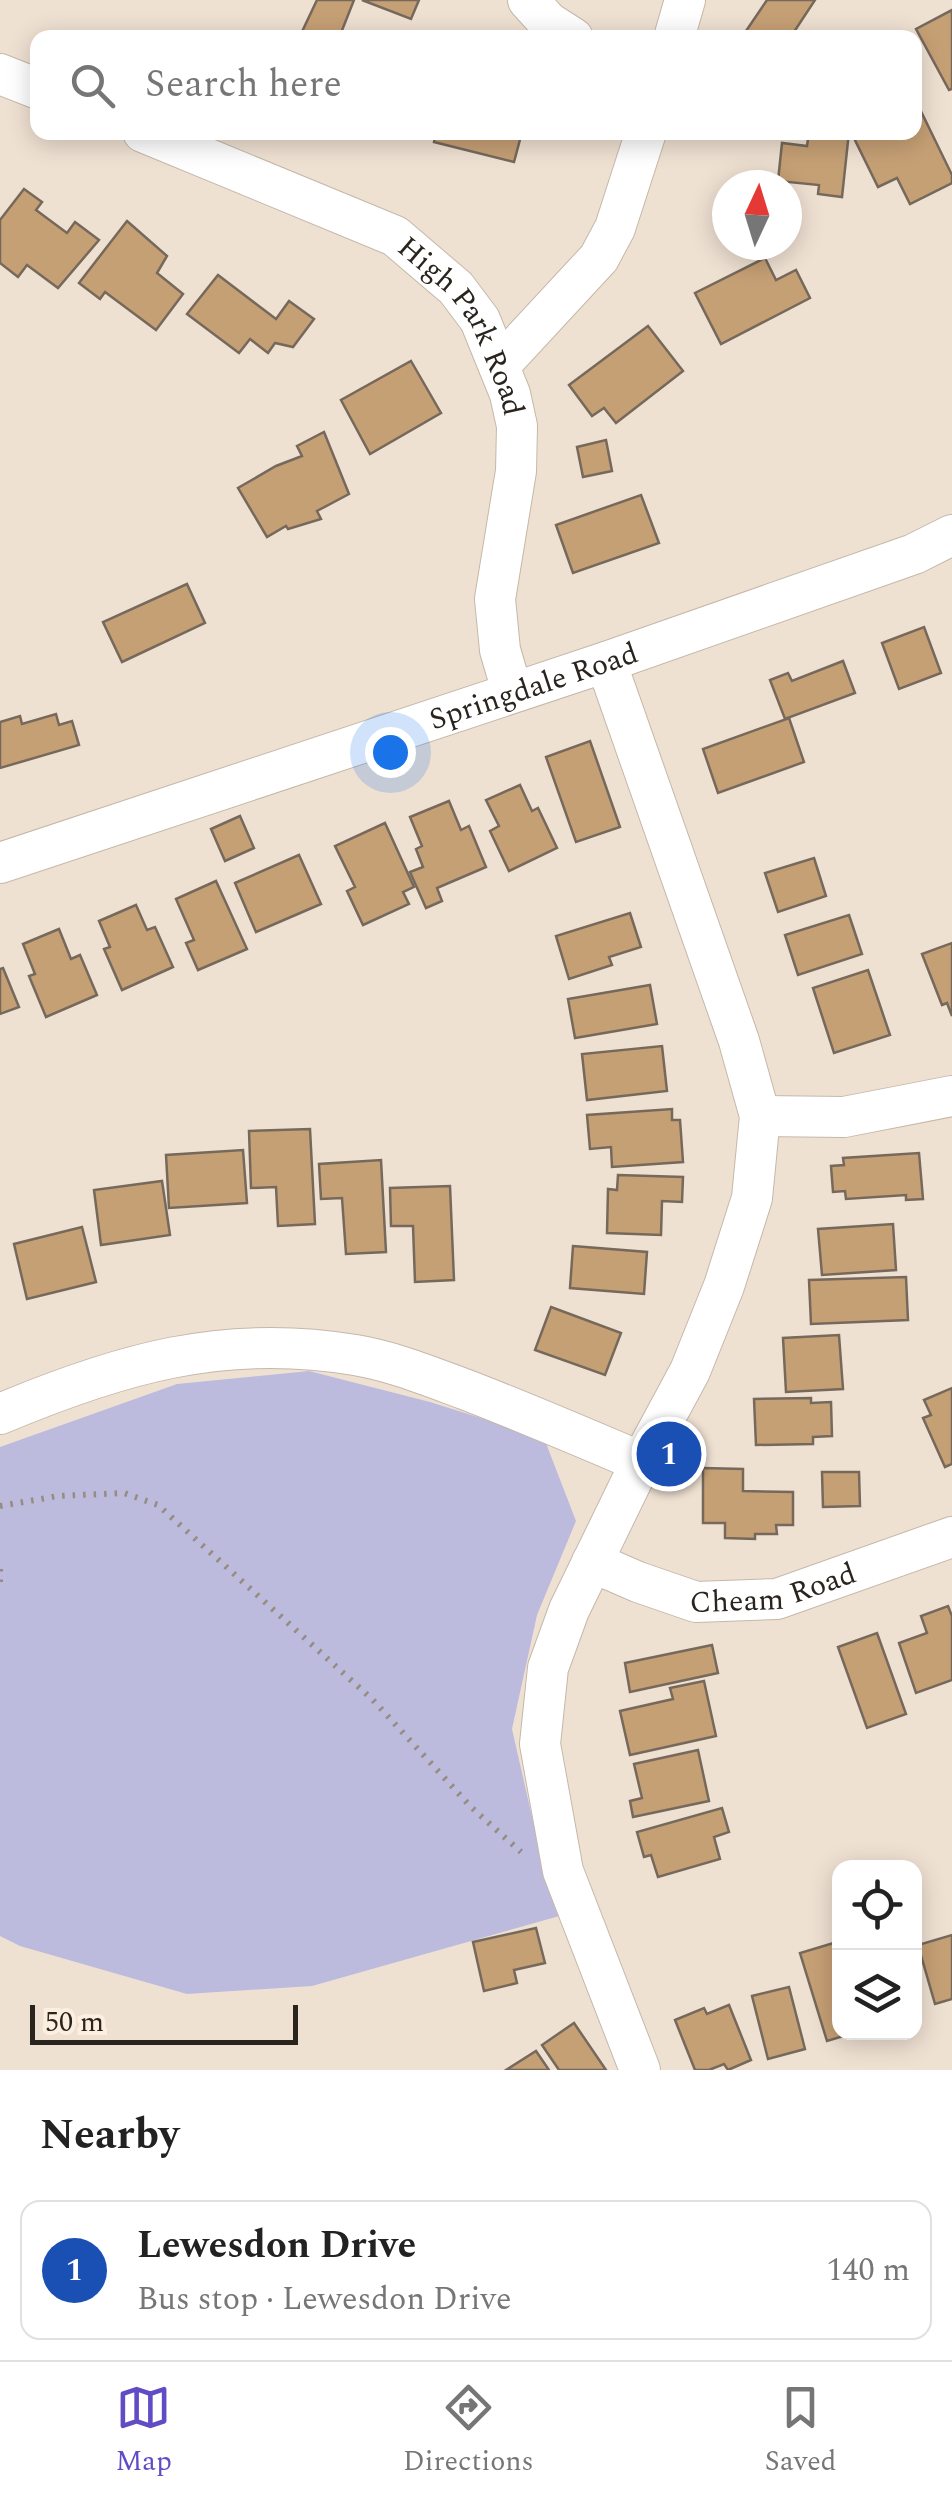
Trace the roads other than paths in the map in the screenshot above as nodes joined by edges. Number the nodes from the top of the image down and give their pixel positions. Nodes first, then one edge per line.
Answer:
1 (528, 0) edge
2 (685, 0) edge
3 (560, 30) edge
4 (676, 30) edge
5 (0, 74) edge
6 (30, 86) edge
7 (162, 140) edge
8 (643, 140) edge
9 (500, 366) junction
10 (952, 536) edge
11 (606, 662) junction
12 (512, 691) junction
13 (0, 863) edge
14 (952, 1096) edge
15 (760, 1116) junction
16 (0, 1414) edge
17 (640, 1462) junction
18 (952, 1537) edge
19 (592, 1562) junction
20 (640, 2070) edge

1 - 3 street
2 - 4 street
5 - 6 street
7 - 9 street, High Park Road
8 - 9 street
9 - 12 street, High Park Road
10 - 11 street, Springdale Road
11 - 12 street, Springdale Road
11 - 15 street
12 - 13 street, Springdale Road
14 - 15 street
15 - 17 street
16 - 17 street
17 - 19 street
18 - 19 street, Cheam Road
19 - 20 street

